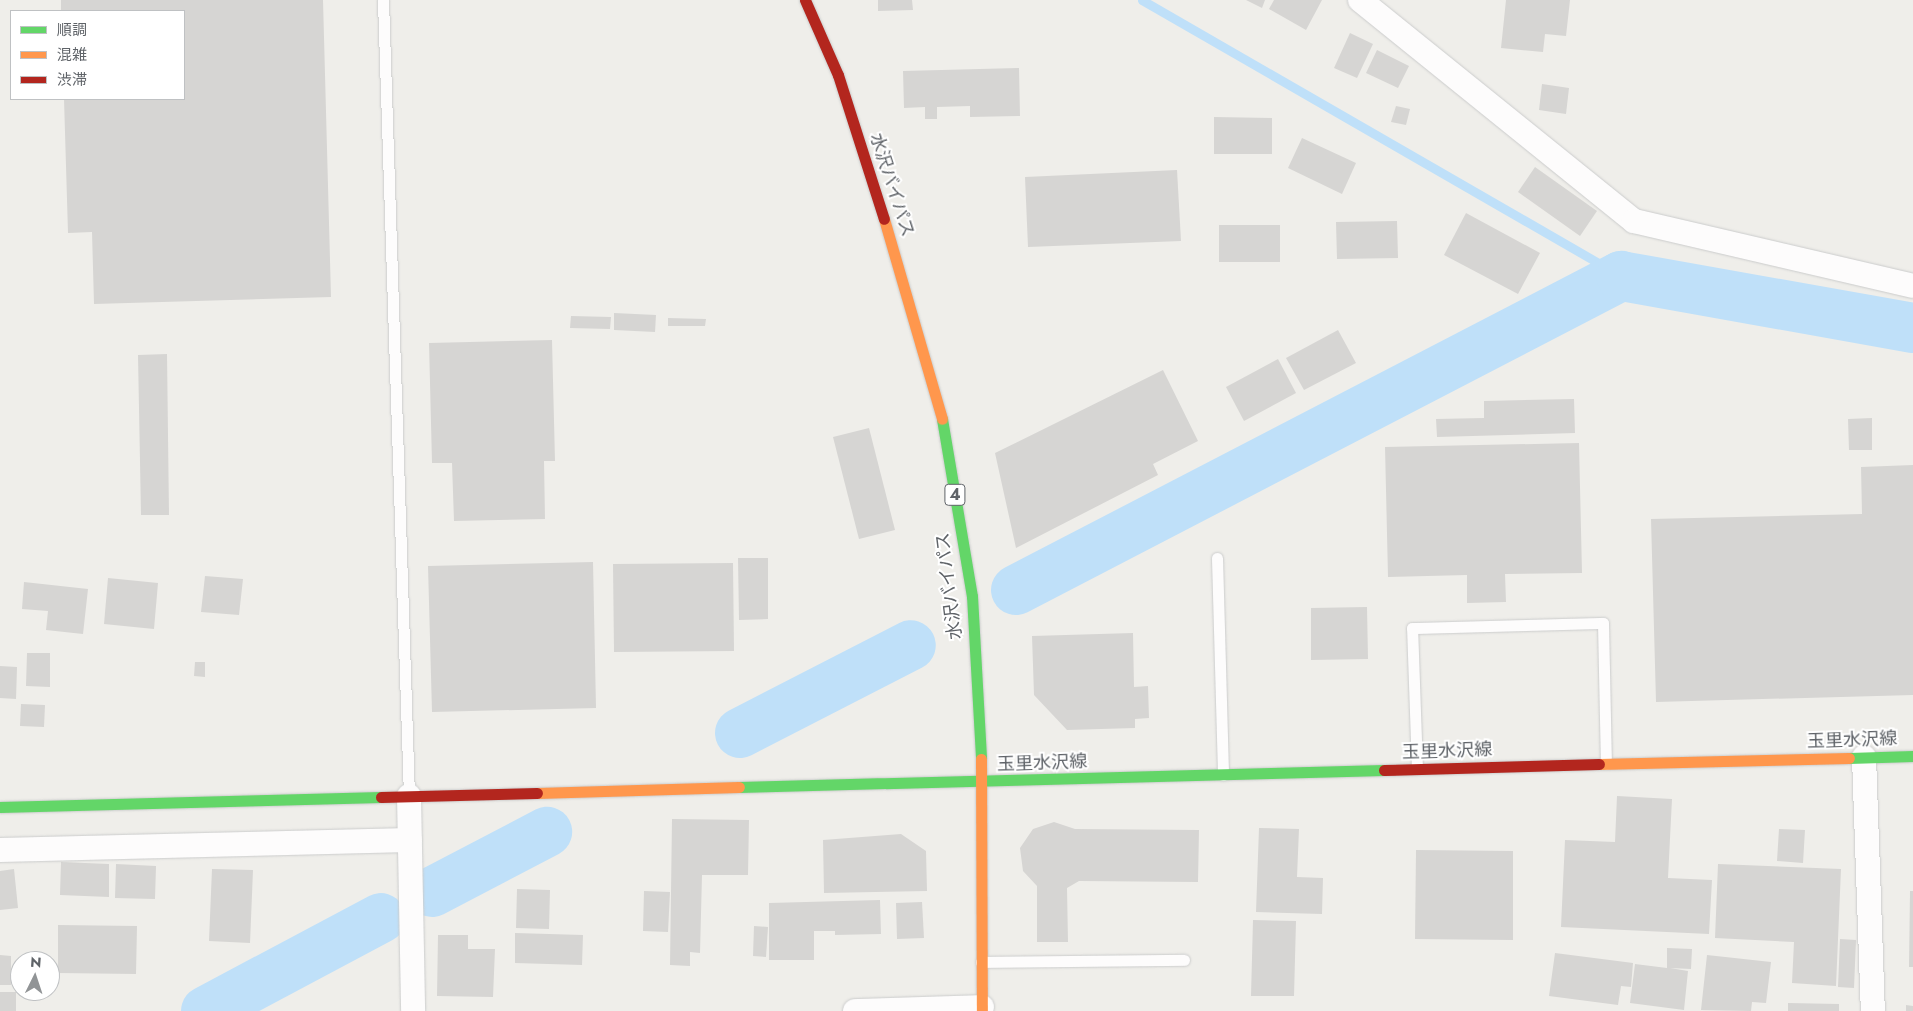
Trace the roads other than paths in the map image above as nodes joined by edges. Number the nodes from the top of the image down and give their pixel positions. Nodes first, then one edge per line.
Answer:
1 (383, 0) edge
2 (806, 0) edge
3 (1360, 0) edge
4 (1913, 286) edge
5 (1217, 558) dead end
6 (1913, 756) edge
7 (1864, 757) junction
8 (1606, 764) junction
9 (1417, 770) junction
10 (1223, 775) junction
11 (982, 782) junction
12 (409, 796) junction
13 (0, 808) edge
14 (410, 840) junction
15 (0, 850) edge
16 (1184, 960) dead end
17 (981, 962) junction
18 (982, 1009) edge
19 (413, 1011) edge
20 (855, 1011) edge
21 (1872, 1011) edge

1 - 12 lane
2 - 11 main road, 水沢バイパス / 4
3 - 4 street
5 - 10 lane
6 - 7 main road, 玉里水沢線
7 - 8 main road, 玉里水沢線
7 - 21 street
8 - 9 main road, 玉里水沢線
8 - 9 lane
9 - 10 main road, 玉里水沢線
10 - 11 main road, 玉里水沢線
11 - 12 main road, 玉里水沢線
11 - 17 main road, 水沢バイパス / 4
12 - 13 main road, 玉里水沢線
12 - 14 street
14 - 15 street
14 - 19 street
16 - 17 lane
17 - 18 main road, 水沢バイパス / 4
18 - 20 street

